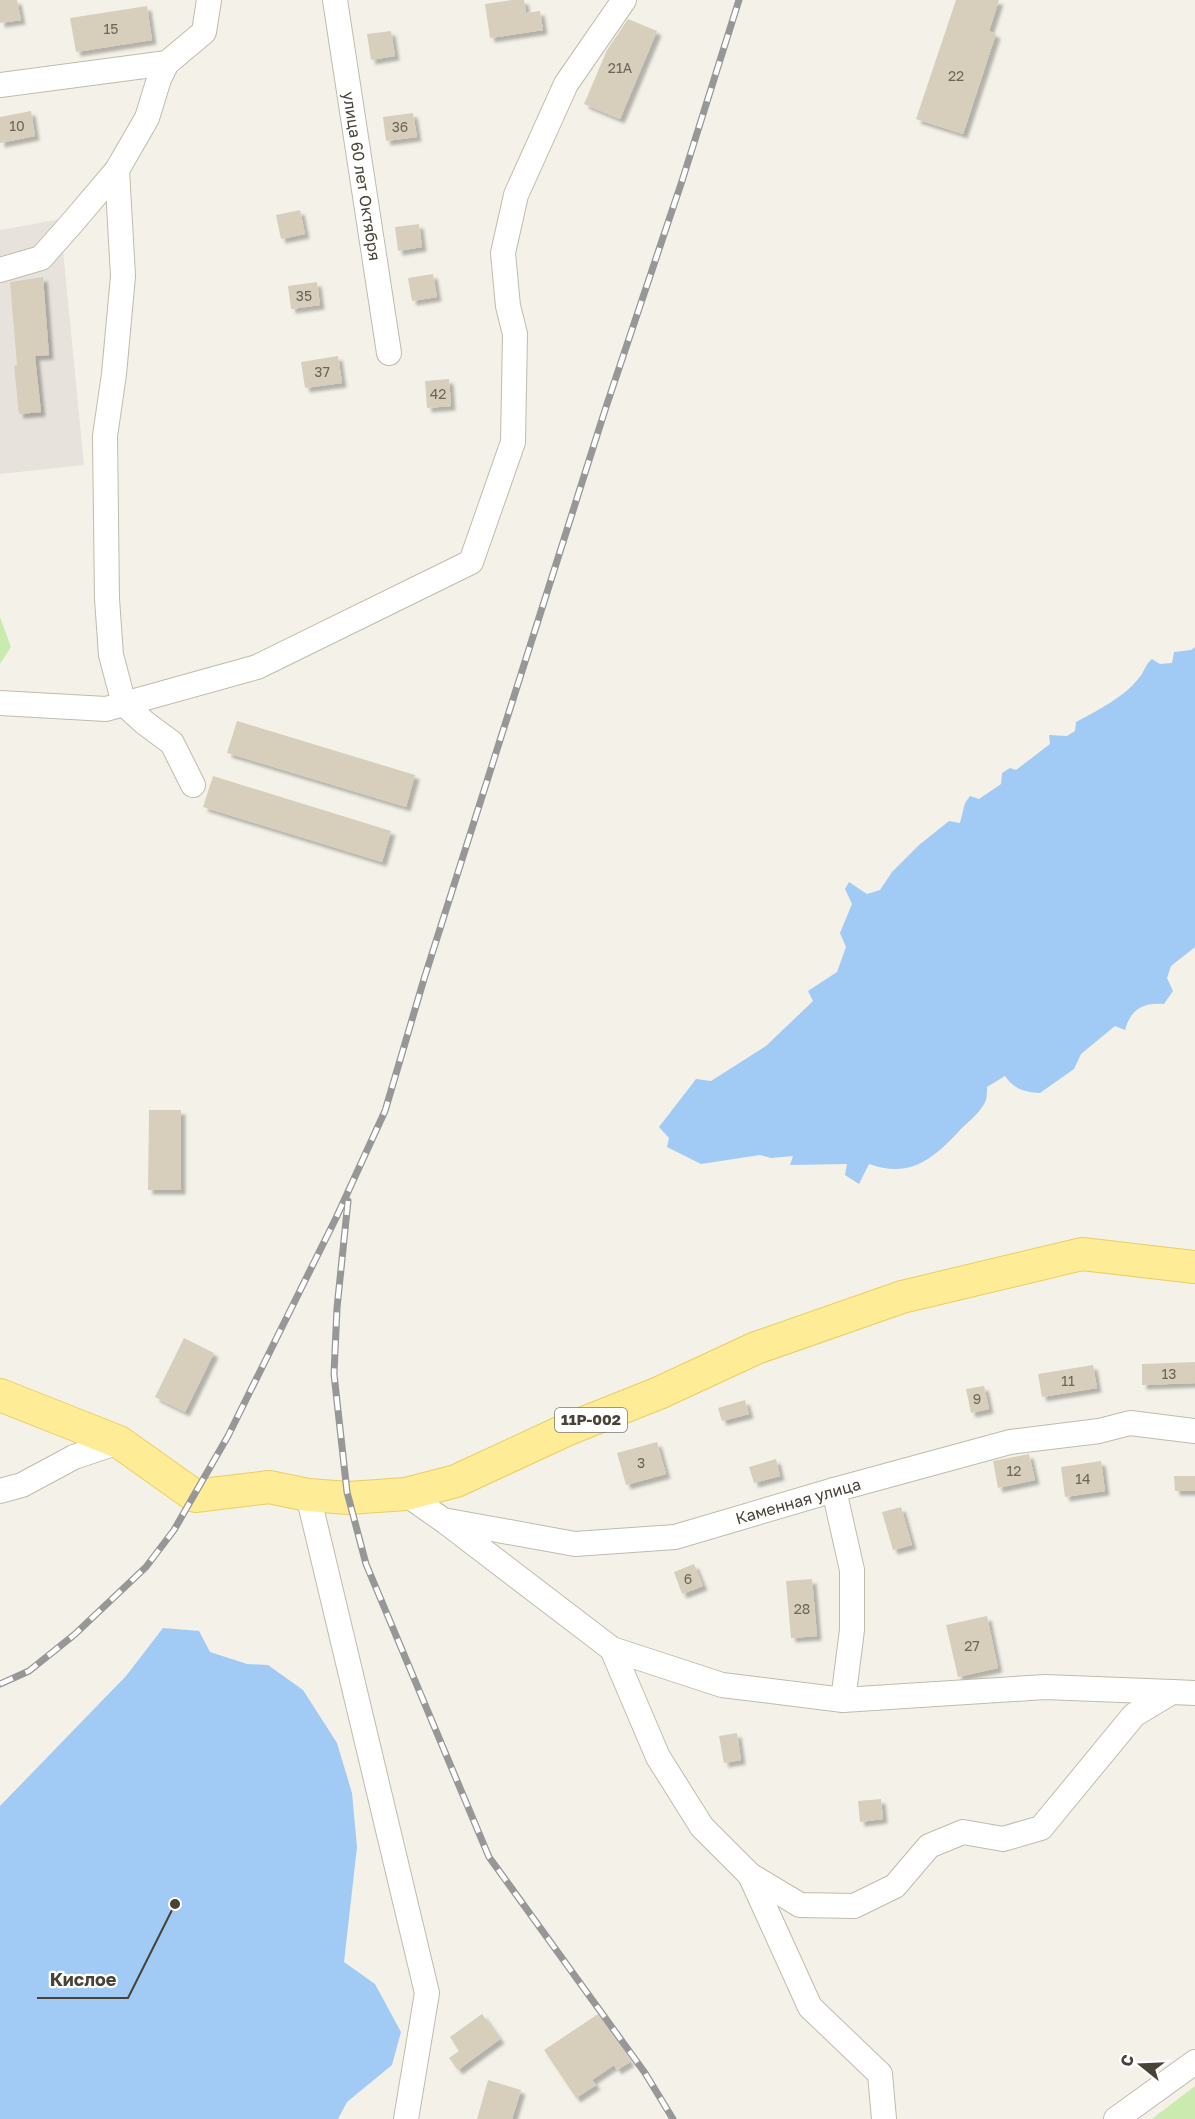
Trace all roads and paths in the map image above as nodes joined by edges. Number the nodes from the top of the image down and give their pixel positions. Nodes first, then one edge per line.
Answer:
1 (209, 0) edge
2 (335, 0) edge
3 (624, 0) edge
4 (167, 63) junction
5 (0, 85) edge
6 (117, 170) junction
7 (0, 270) edge
8 (389, 353) dead end
9 (0, 702) edge
10 (124, 704) junction
11 (193, 785) dead end
12 (1195, 1267) edge
13 (0, 1395) edge
14 (1195, 1431) edge
15 (119, 1442) junction
16 (834, 1490) junction
17 (0, 1491) edge
18 (406, 1494) junction
19 (308, 1496) junction
20 (443, 1520) junction
21 (612, 1649) junction
22 (1183, 1692) edge
23 (843, 1700) junction
24 (750, 1875) junction
25 (1195, 2062) edge
26 (406, 2119) edge
27 (884, 2119) edge
28 (1116, 2119) edge

1 - 4 street
2 - 8 street, улица 60 лет Октября
3 - 10 street
4 - 5 street
4 - 6 street
6 - 7 street
6 - 10 street
9 - 10 street
10 - 11 street
12 - 18 main road, 11Р-002
13 - 15 main road, 11Р-002
14 - 16 street, Каменная улица
15 - 17 street
15 - 19 main road, 11Р-002
16 - 20 street, Каменная улица
16 - 23 street
18 - 19 main road, 11Р-002
18 - 20 street, Каменная улица
19 - 26 street
20 - 21 street
21 - 23 street
21 - 24 street
22 - 23 street
22 - 24 street
24 - 27 street
25 - 28 street

